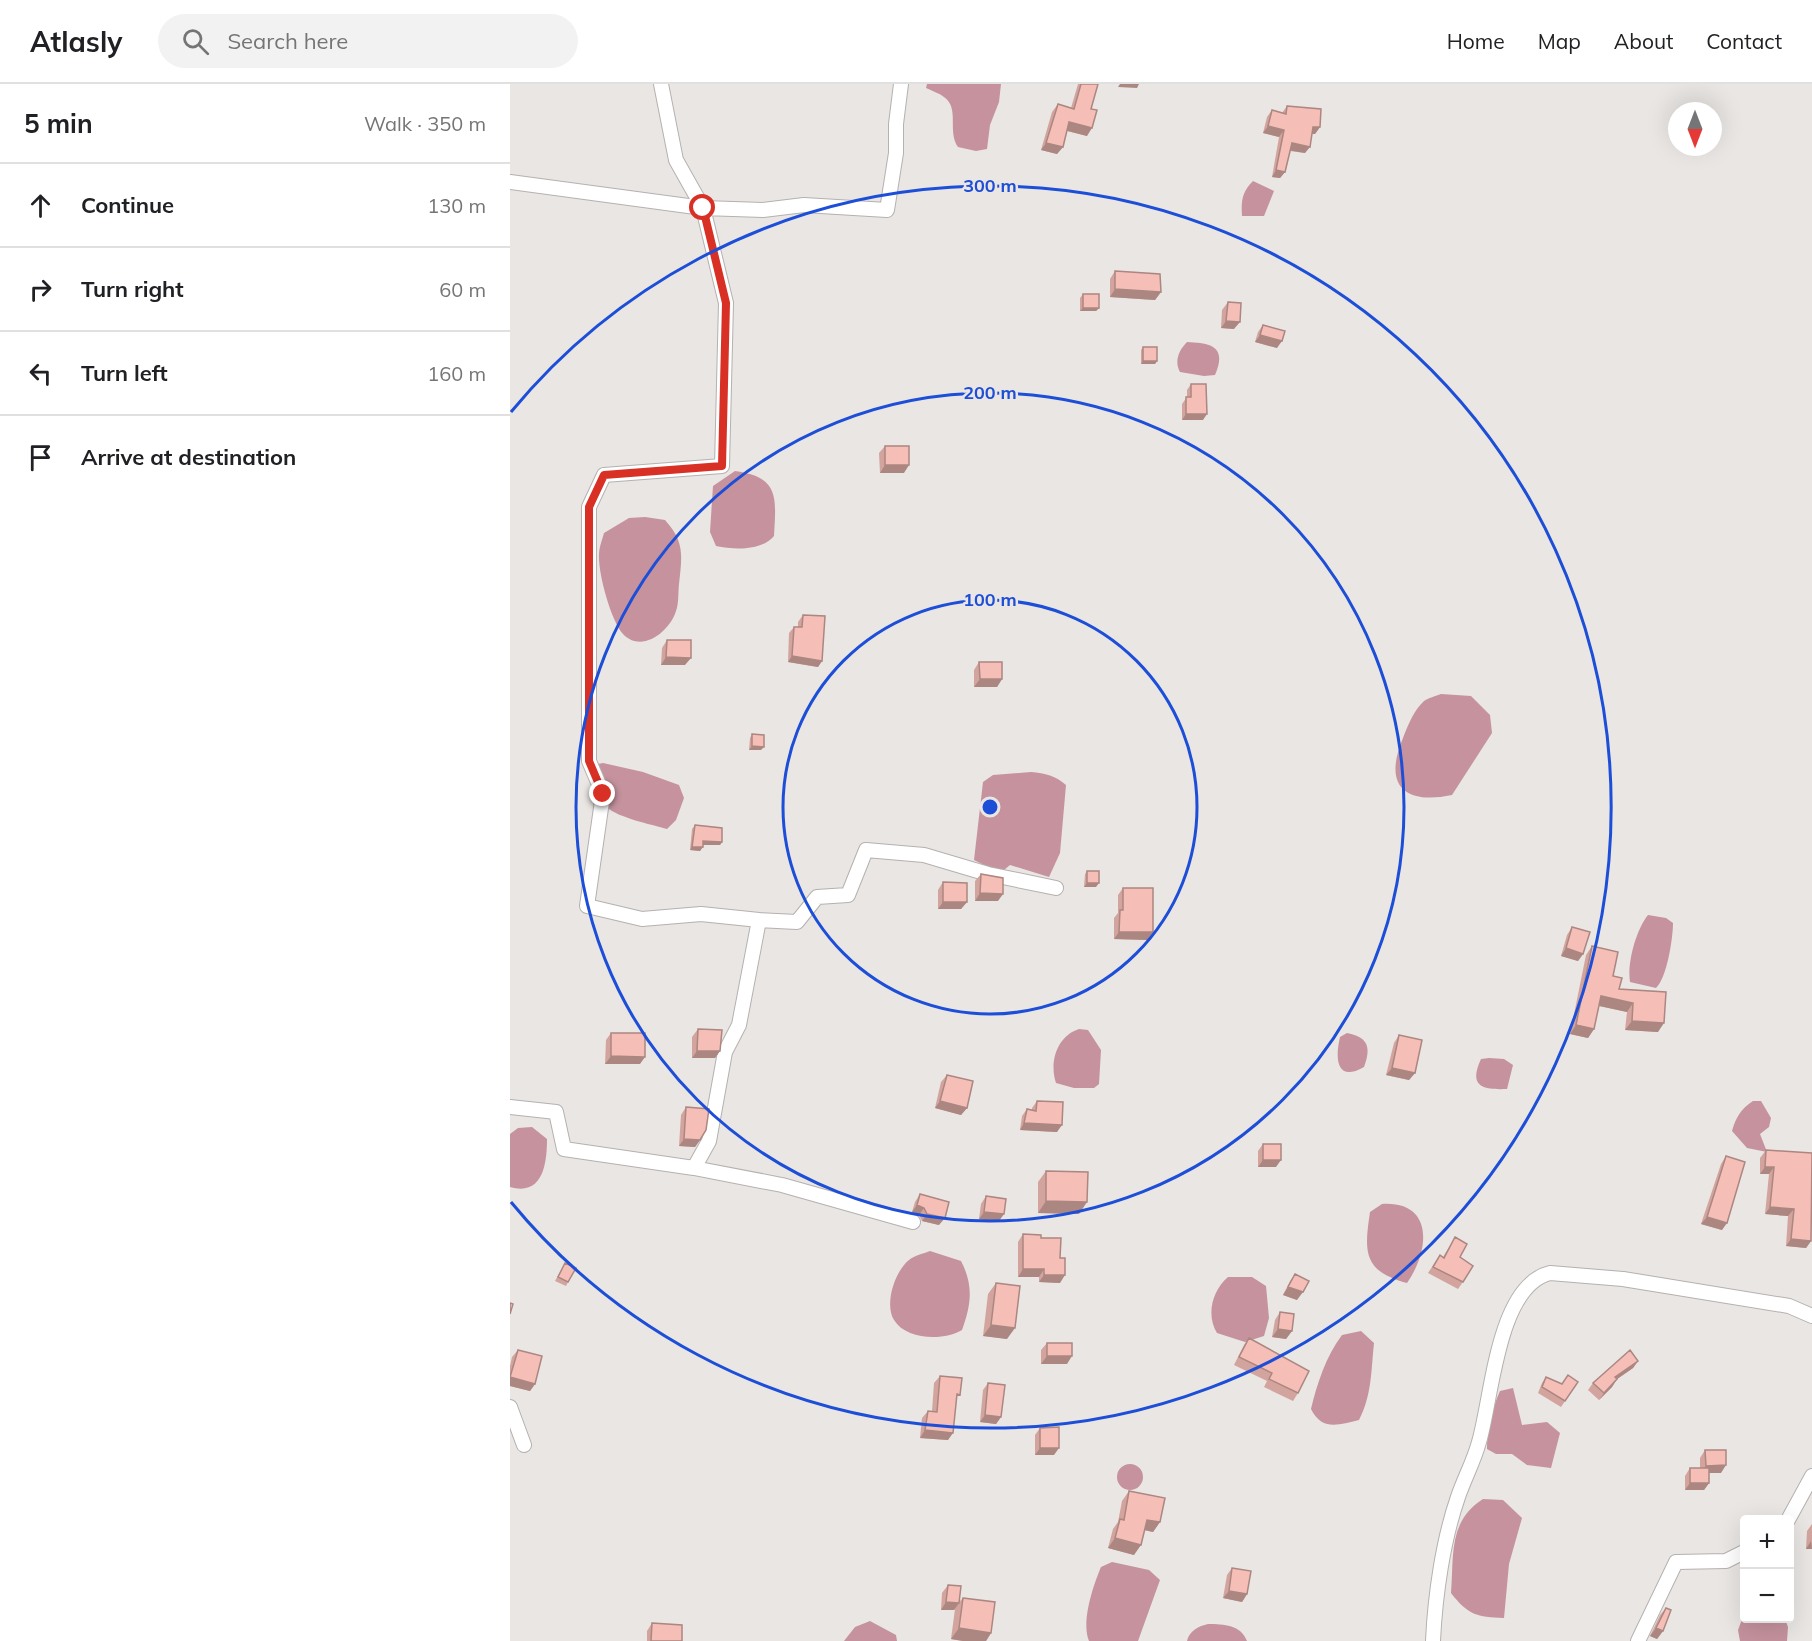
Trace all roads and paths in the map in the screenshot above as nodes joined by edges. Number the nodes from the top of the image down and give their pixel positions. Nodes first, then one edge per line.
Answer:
1 (661, 84) edge
2 (901, 84) edge
3 (510, 182) edge
4 (703, 208) junction
5 (1056, 888) dead end
6 (759, 920) junction
7 (510, 1107) edge
8 (694, 1168) junction
9 (913, 1222) dead end
10 (1812, 1316) edge
11 (510, 1407) edge
12 (524, 1445) dead end
13 (1812, 1476) edge
14 (1791, 1515) edge
15 (1740, 1554) edge
16 (1433, 1641) edge
17 (1638, 1641) edge

1 - 4 street
2 - 4 street
3 - 4 street
4 - 6 street
5 - 6 street
6 - 8 street
7 - 8 street
8 - 9 street
10 - 16 street
11 - 12 street
13 - 14 street
15 - 17 street

